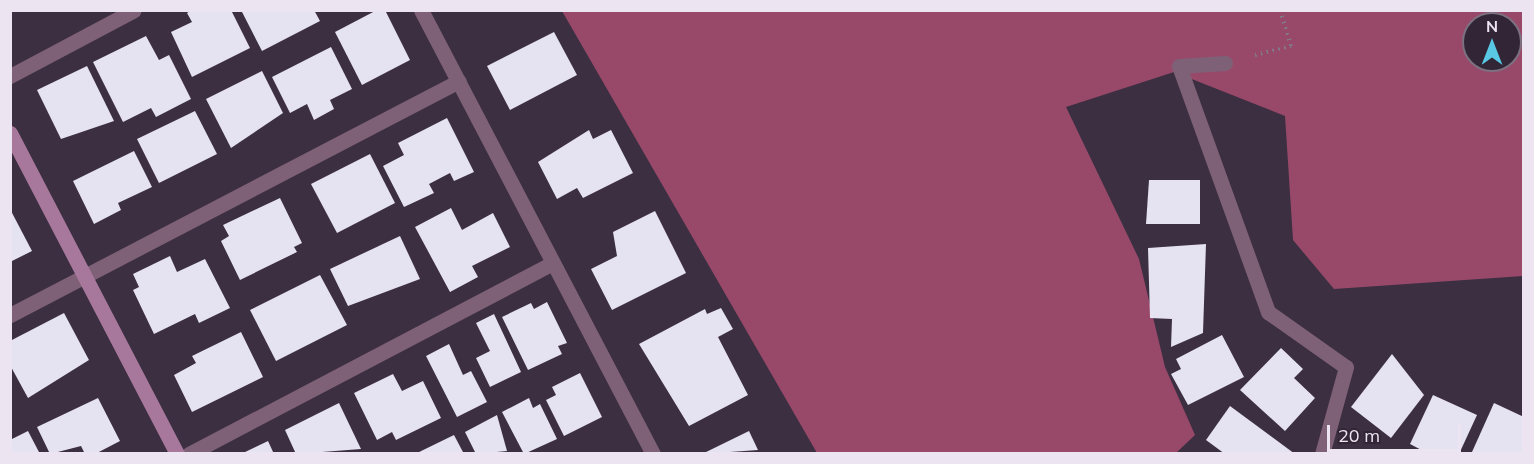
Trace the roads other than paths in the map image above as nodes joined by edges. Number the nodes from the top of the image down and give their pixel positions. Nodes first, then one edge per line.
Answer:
1 (134, 10) edge
2 (421, 10) edge
3 (1225, 63) road end
4 (10, 76) edge
5 (459, 81) junction
6 (10, 134) edge
7 (553, 263) junction
8 (87, 276) junction
9 (10, 315) edge
10 (1326, 452) edge
11 (177, 453) edge
12 (189, 453) edge
13 (654, 453) edge

1 - 4 street
2 - 5 street
3 - 10 street
5 - 7 street
5 - 8 street
6 - 8 street
7 - 12 street
7 - 13 street
8 - 9 street
8 - 11 street

